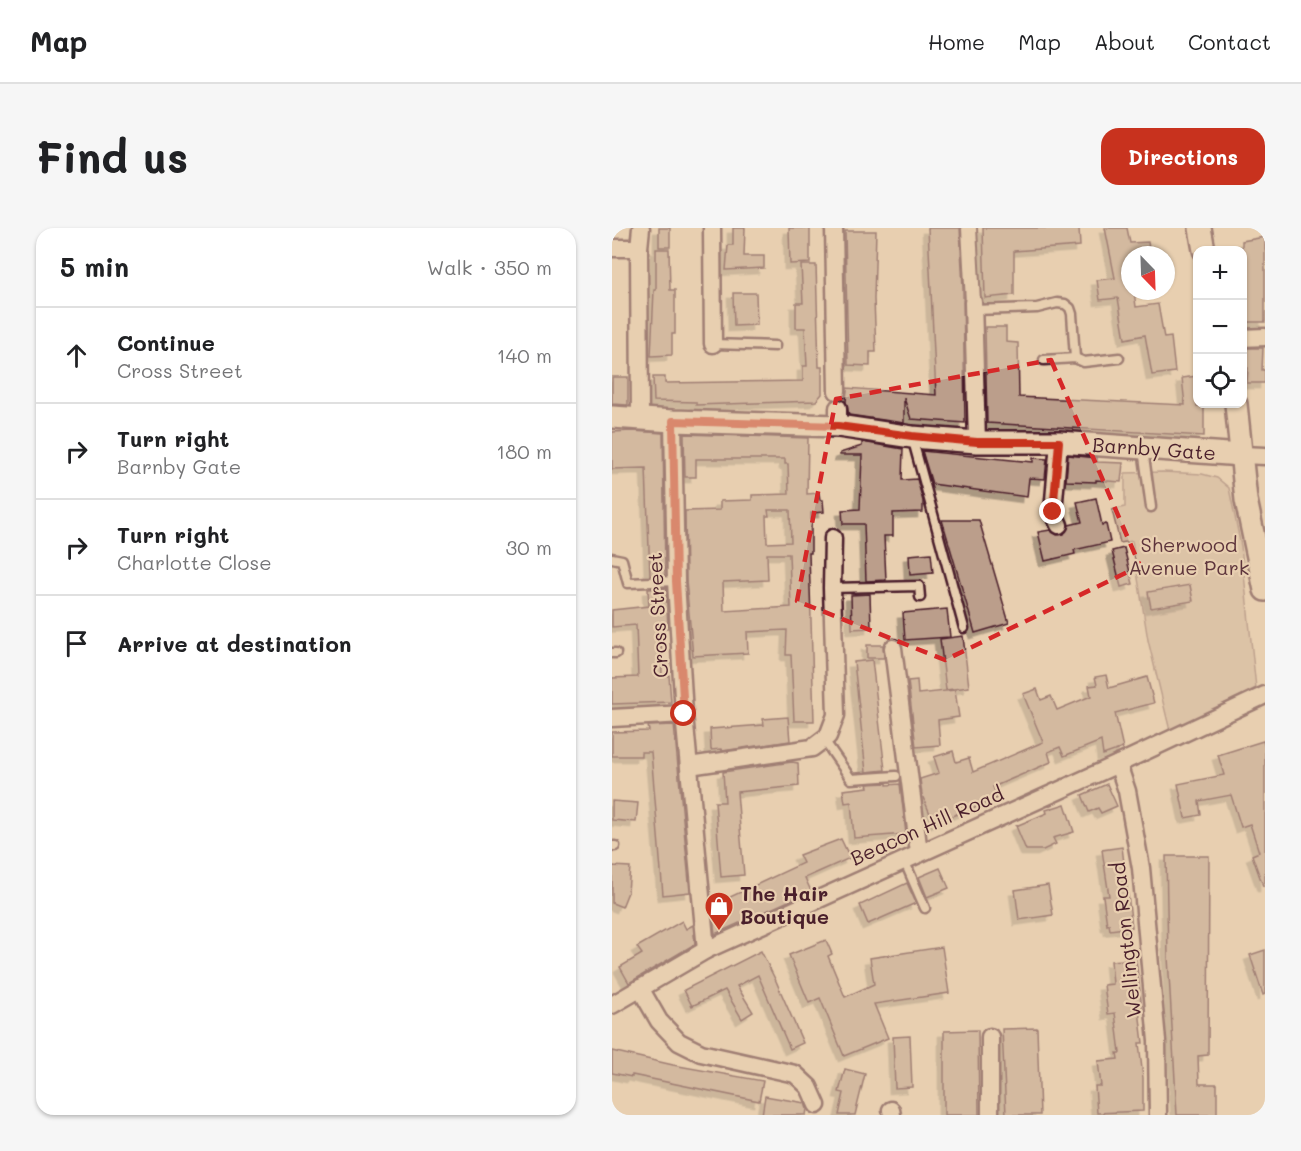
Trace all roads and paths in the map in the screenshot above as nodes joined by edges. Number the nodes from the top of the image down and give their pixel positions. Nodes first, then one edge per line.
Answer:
1 (640, 228) edge
2 (712, 228) edge
3 (834, 228) edge
4 (969, 228) edge
5 (1200, 228) edge
6 (1203, 246) edge
7 (612, 248) edge
8 (639, 248) junction
9 (973, 306) junction
10 (1265, 337) edge
11 (1247, 338) edge
12 (713, 344) joint
13 (775, 346) dead end
14 (1075, 358) junction
15 (1119, 358) dead end
16 (1044, 360) dead end
17 (838, 408) junction
18 (1236, 408) edge
19 (612, 417) edge
20 (640, 418) junction
21 (673, 421) junction
22 (912, 436) junction
23 (977, 442) junction
24 (1059, 442) junction
25 (1143, 448) junction
26 (1242, 455) junction
27 (1265, 456) edge
28 (1151, 507) dead end
29 (1050, 516) dead end
30 (834, 538) dead end
31 (612, 558) edge
32 (676, 581) junction
33 (832, 588) junction
34 (1265, 590) edge
35 (920, 597) dead end
36 (964, 628) dead end
37 (893, 648) dead end
38 (1265, 695) edge
39 (684, 714) junction
40 (612, 718) edge
41 (824, 740) junction
42 (1118, 764) junction
43 (689, 766) junction
44 (896, 776) dead end
45 (911, 856) junction
46 (925, 908) dead end
47 (706, 950) junction
48 (640, 988) junction
49 (612, 1005) edge
50 (990, 1037) dead end
51 (817, 1105) dead end
52 (990, 1115) edge
53 (1158, 1115) edge

1 - 8 street
2 - 12 street
3 - 17 street
4 - 9 street
5 - 6 street
7 - 8 street
8 - 20 street
9 - 14 lane
9 - 23 street
10 - 11 street
12 - 13 lane
14 - 15 lane
14 - 16 lane
17 - 21 street, Barnby Gate
17 - 22 street, Barnby Gate
18 - 26 street
19 - 20 street, Barnby Gate
20 - 21 street, Barnby Gate
21 - 32 street, Cross Street
22 - 23 street, Barnby Gate
22 - 36 lane
23 - 24 street, Barnby Gate
24 - 25 street, Barnby Gate
24 - 29 street
25 - 26 street, Barnby Gate
25 - 28 lane
26 - 27 street, Barnby Gate
26 - 34 street
30 - 33 street
31 - 32 lane
32 - 39 street, Cross Street
33 - 35 lane
33 - 41 street
37 - 45 street
38 - 42 street, Beacon Hill Road
39 - 40 street
39 - 43 street, Cross Street
41 - 43 street
41 - 44 lane
42 - 45 street, Beacon Hill Road
42 - 53 street, Wellington Road
43 - 47 street, Cross Street
45 - 46 lane
45 - 47 street, Beacon Hill Road
47 - 48 street, Beacon Hill Road
48 - 49 street, Beacon Hill Road
48 - 51 street
50 - 52 street

